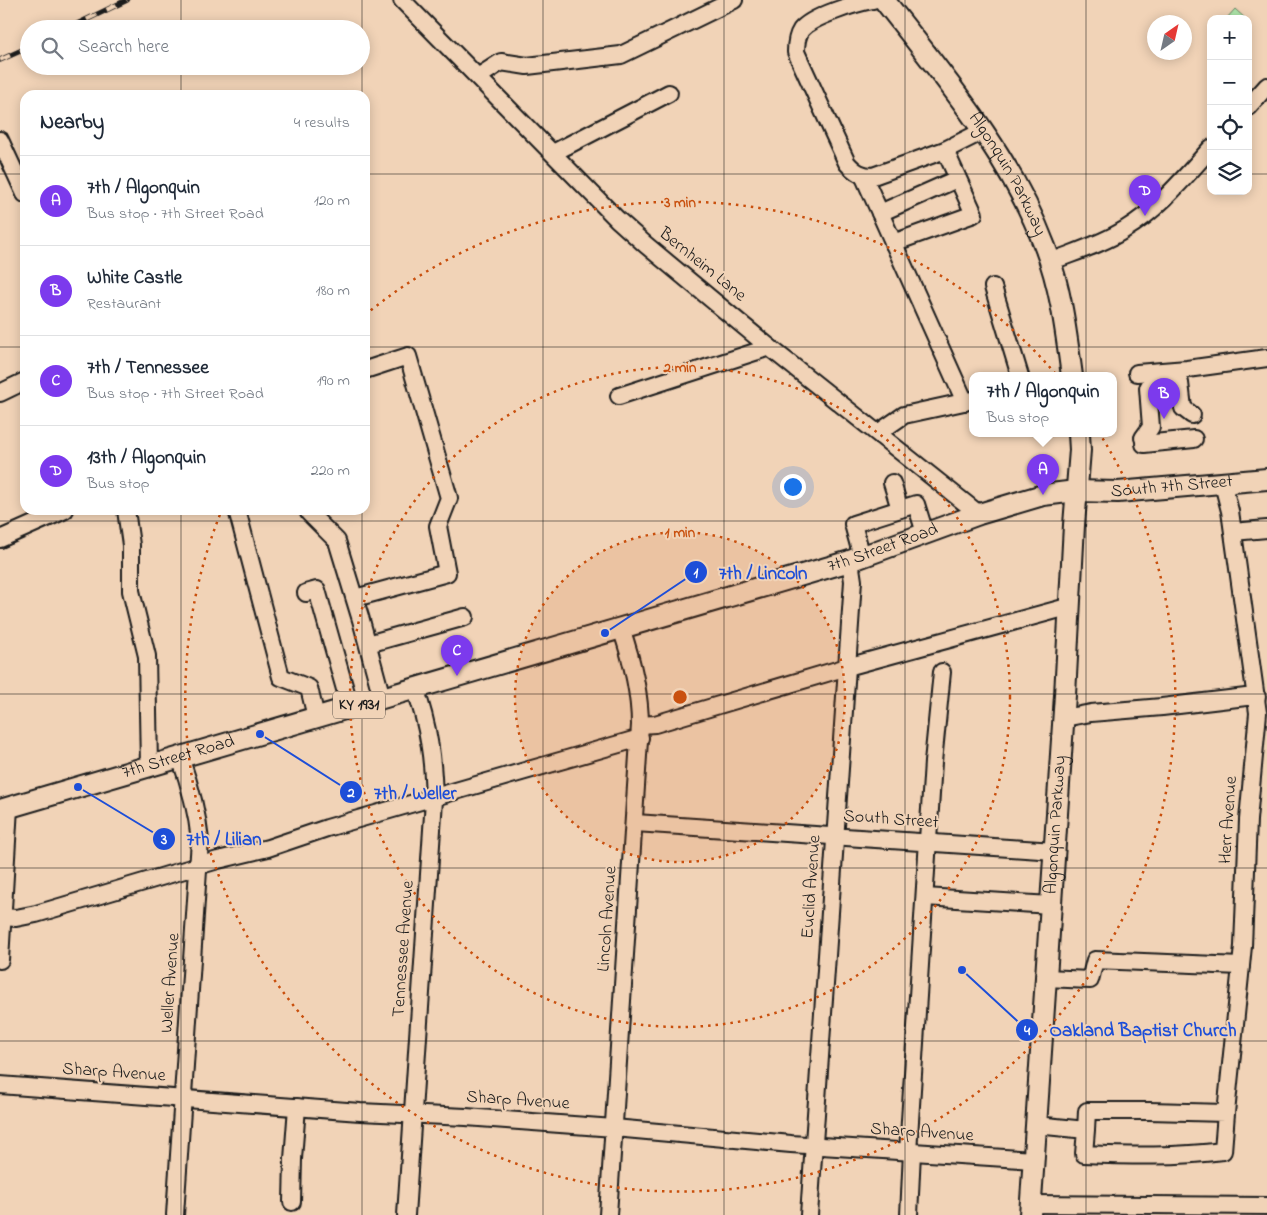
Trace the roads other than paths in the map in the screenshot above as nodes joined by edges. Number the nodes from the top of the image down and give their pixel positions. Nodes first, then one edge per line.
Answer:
1 (402, 0) edge
2 (734, 0) edge
3 (873, 0) edge
4 (884, 0) edge
5 (478, 77) junction
6 (1267, 86) edge
7 (669, 93) dead end
8 (1249, 105) edge
9 (983, 131) junction
10 (0, 140) edge
11 (945, 150) junction
12 (1209, 150) edge
13 (553, 153) junction
14 (863, 175) junction
15 (957, 179) junction
16 (20, 183) edge
17 (880, 213) junction
18 (893, 243) junction
19 (1050, 262) junction
20 (993, 287) dead end
21 (769, 346) junction
22 (1267, 358) edge
23 (370, 368) edge
24 (1019, 372) edge
25 (1071, 372) edge
26 (1137, 373) dead end
27 (20, 383) edge
28 (0, 393) edge
29 (619, 396) dead end
30 (969, 401) edge
31 (1192, 415) dead end
32 (878, 433) junction
33 (1079, 437) edge
34 (1194, 439) dead end
35 (1267, 479) edge
36 (892, 483) dead end
37 (1224, 484) junction
38 (1076, 491) junction
39 (900, 509) junction
40 (978, 514) junction
41 (54, 515) edge
42 (127, 515) edge
43 (238, 515) edge
44 (311, 515) edge
45 (1267, 529) edge
46 (1234, 532) junction
47 (925, 534) junction
48 (0, 539) edge
49 (856, 559) junction
50 (306, 593) dead end
51 (355, 598) junction
52 (1071, 606) junction
53 (465, 617) dead end
54 (621, 628) junction
55 (368, 644) junction
56 (847, 667) junction
57 (942, 672) dead end
58 (415, 688) junction
59 (1257, 697) junction
60 (382, 698) junction
61 (350, 707) junction
62 (316, 717) junction
63 (1064, 718) junction
64 (640, 731) junction
65 (180, 758) junction
66 (149, 766) junction
67 (434, 797) junction
68 (5, 808) edge
69 (635, 823) junction
70 (835, 836) junction
71 (929, 843) junction
72 (1055, 851) junction
73 (200, 865) junction
74 (925, 897) junction
75 (1051, 905) junction
76 (2, 918) junction
77 (0, 953) edge
78 (0, 960) edge
79 (1241, 966) junction
80 (1046, 978) junction
81 (0, 1085) edge
82 (184, 1098) junction
83 (297, 1107) junction
84 (1226, 1113) junction
85 (413, 1114) junction
86 (1036, 1125) junction
87 (614, 1128) junction
88 (1086, 1130) junction
89 (814, 1146) junction
90 (910, 1152) junction
91 (1034, 1160) junction
92 (292, 1202) dead end
93 (1267, 1206) edge
94 (1030, 1210) edge
95 (1113, 1210) edge
96 (175, 1215) edge
97 (406, 1215) edge
98 (608, 1215) edge
99 (809, 1215) edge
100 (909, 1215) edge

1 - 5 street, Bernheim Lane
2 - 5 street
3 - 14 street
4 - 9 main road, Algonquin Parkway
5 - 13 street, Bernheim Lane
6 - 8 street
7 - 13 street
9 - 11 street
9 - 19 main road, Algonquin Parkway
10 - 16 street
11 - 14 street
11 - 15 street
12 - 19 street
13 - 21 street, Bernheim Lane
14 - 17 street
15 - 17 street
15 - 18 street
17 - 18 street
18 - 30 street
19 - 25 main road, Algonquin Parkway
20 - 24 street
21 - 29 street
21 - 32 street, Bernheim Lane
22 - 26 street
23 - 51 street
27 - 28 street
30 - 32 street
31 - 34 street
32 - 40 street, Bernheim Lane
33 - 38 main road, Algonquin Parkway
35 - 37 main road, South 7th Street
36 - 39 street
37 - 38 main road, South 7th Street
37 - 46 street, Herr Avenue
38 - 40 main road, 7th Street Road / KY 1931
38 - 52 main road, Algonquin Parkway
39 - 47 street
39 - 49 street, Euclid Avenue
40 - 47 main road, 7th Street Road / KY 1931
41 - 48 street
42 - 66 street
43 - 62 street
44 - 51 street
45 - 46 street
46 - 59 street, Herr Avenue
47 - 49 main road, 7th Street Road / KY 1931
49 - 54 main road, 7th Street Road / KY 1931
49 - 56 street, Euclid Avenue
50 - 61 street
51 - 55 street
52 - 56 street
52 - 63 main road, Algonquin Parkway
53 - 55 street
54 - 58 main road, 7th Street Road / KY 1931
54 - 64 street, Lincoln Avenue
55 - 60 street
56 - 64 street
56 - 70 street, Euclid Avenue
57 - 71 street
58 - 60 main road, 7th Street Road / KY 1931
58 - 67 street, Tennessee Avenue
59 - 63 street
59 - 79 street, Herr Avenue
60 - 61 main road, 7th Street Road / KY 1931
61 - 62 main road, 7th Street Road / KY 1931
62 - 65 main road, 7th Street Road / KY 1931
63 - 72 main road, Algonquin Parkway
64 - 67 street
64 - 69 street, Lincoln Avenue
65 - 66 main road, 7th Street Road / KY 1931
65 - 73 street, Weller Avenue
66 - 68 main road, 7th Street Road / KY 1931
67 - 73 street
67 - 85 street, Tennessee Avenue
68 - 76 street
69 - 70 street, South Street
69 - 87 street, Lincoln Avenue
70 - 71 street, South Street
70 - 89 street, Euclid Avenue
71 - 72 street, South Street
71 - 74 street
72 - 75 main road, Algonquin Parkway
73 - 76 street
73 - 82 street, Weller Avenue
74 - 75 street
74 - 90 street
75 - 80 main road, Algonquin Parkway
76 - 77 street
77 - 78 street
79 - 80 street
79 - 84 street, Herr Avenue
80 - 86 main road, Algonquin Parkway
81 - 82 street, Sharp Avenue
82 - 83 street, Sharp Avenue
82 - 96 street, Weller Avenue
83 - 85 street, Sharp Avenue
83 - 92 street
84 - 88 street
84 - 88 street, Herr Avenue
85 - 87 street, Sharp Avenue
85 - 97 street, Tennessee Avenue
86 - 88 street
86 - 91 main road, Algonquin Parkway
87 - 89 street, Sharp Avenue
87 - 98 street, Lincoln Avenue
89 - 90 street, Sharp Avenue
89 - 99 street, Euclid Avenue
90 - 91 street, Sharp Avenue
90 - 100 street
91 - 94 main road, Algonquin Parkway
93 - 95 street
94 - 95 street

